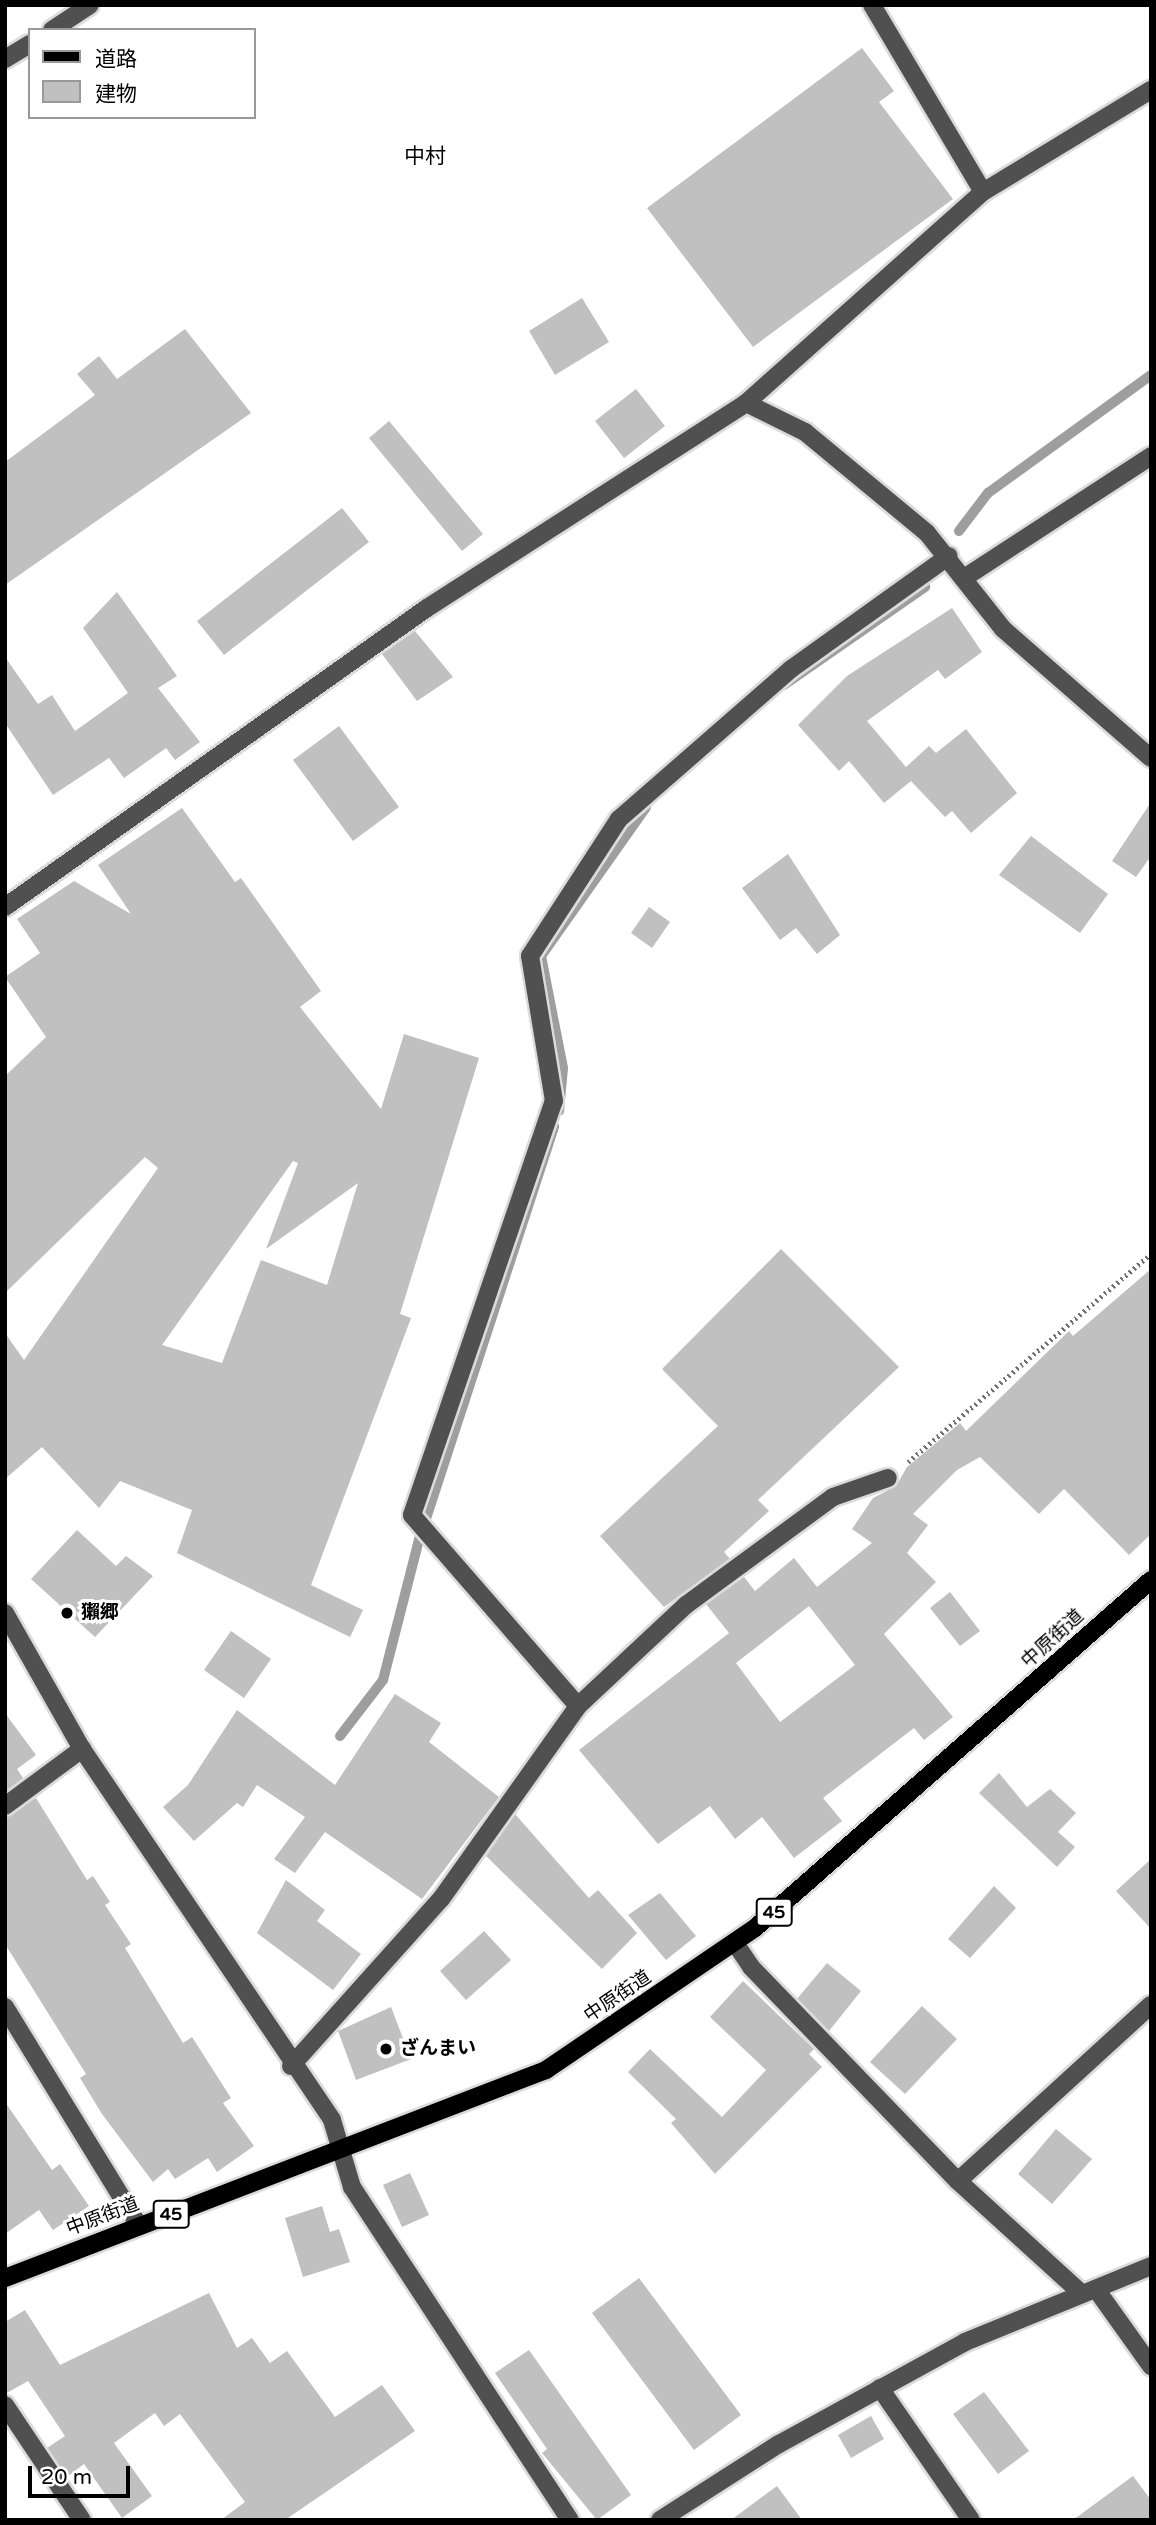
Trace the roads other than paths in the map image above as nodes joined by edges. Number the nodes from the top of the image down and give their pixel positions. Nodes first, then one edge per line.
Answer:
1 (90, 5) edge
2 (872, 5) edge
3 (55, 28) edge
4 (28, 45) edge
5 (5, 60) edge
6 (1151, 90) edge
7 (983, 192) junction
8 (746, 403) junction
9 (1151, 456) edge
10 (948, 556) junction
11 (964, 578) junction
12 (1151, 758) edge
13 (5, 907) edge
14 (888, 1479) road end
15 (1151, 1580) edge
16 (5, 1613) edge
17 (578, 1706) junction
18 (82, 1749) junction
19 (5, 1806) edge
20 (735, 1943) junction
21 (1151, 2005) edge
22 (5, 2007) edge
23 (291, 2066) junction
24 (335, 2147) junction
25 (958, 2181) junction
26 (139, 2226) junction
27 (1151, 2266) edge
28 (5, 2278) edge
29 (1089, 2291) junction
30 (1151, 2366) edge
31 (880, 2388) junction
32 (5, 2405) edge
33 (82, 2520) edge
34 (570, 2520) edge
35 (660, 2520) edge
36 (971, 2520) edge

1 - 3 street
2 - 7 street
4 - 5 street
6 - 7 street
7 - 8 street
8 - 10 street
8 - 13 street
9 - 11 street
10 - 11 street
10 - 17 street
11 - 12 street
14 - 17 street
15 - 20 main road, 中原街道 / 45
16 - 18 street
17 - 23 street
18 - 19 street
18 - 23 street
20 - 24 main road, 中原街道 / 45
20 - 25 street
21 - 25 street
22 - 26 street
23 - 24 street
24 - 26 main road, 中原街道 / 45
24 - 34 street
25 - 29 street
26 - 28 main road, 中原街道 / 45
27 - 29 street
29 - 30 street
29 - 31 street
31 - 35 street
31 - 36 street
32 - 33 street

